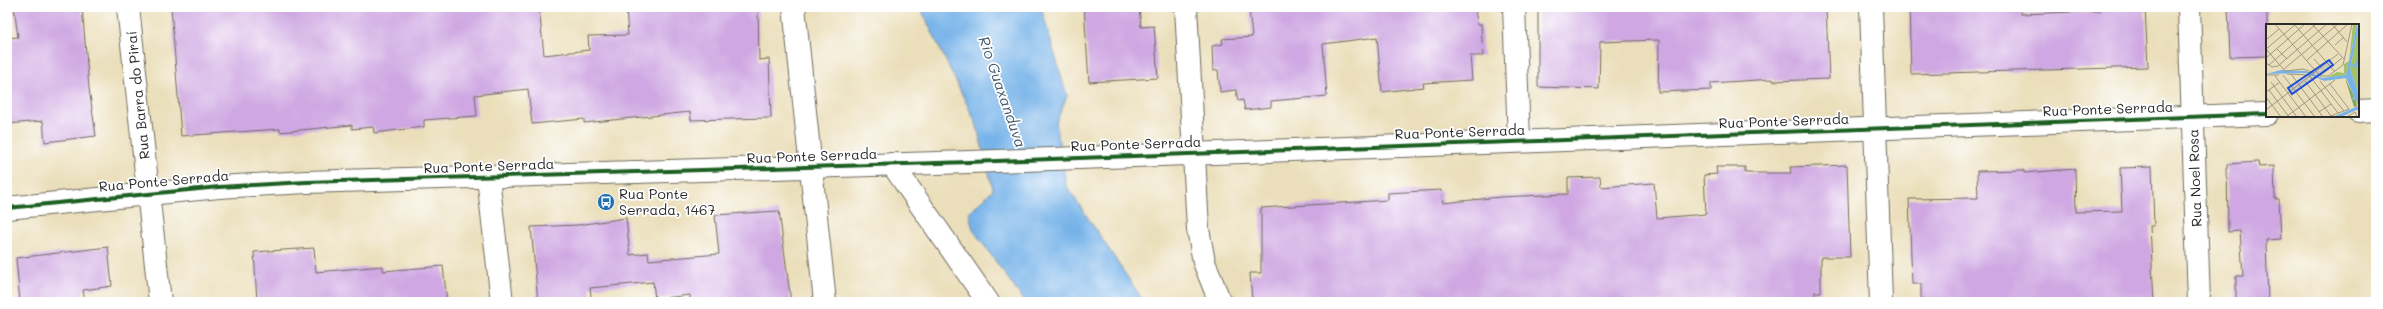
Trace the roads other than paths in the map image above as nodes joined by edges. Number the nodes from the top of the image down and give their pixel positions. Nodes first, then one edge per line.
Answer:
1 (128, 7) edge
2 (794, 7) edge
3 (1186, 7) edge
4 (1514, 7) edge
5 (1871, 7) edge
6 (2189, 7) edge
7 (2376, 110) edge
8 (2359, 111) edge
9 (2266, 114) edge
10 (2193, 117) junction
11 (1875, 128) junction
12 (1519, 141) junction
13 (1192, 153) junction
14 (892, 164) junction
15 (810, 167) junction
16 (488, 177) junction
17 (148, 193) junction
18 (7, 208) edge
19 (160, 302) edge
20 (502, 302) edge
21 (825, 302) edge
22 (988, 302) edge
23 (1220, 302) edge
24 (1881, 302) edge
25 (2199, 302) edge

1 - 17 street, Rua Barra do Piraí
2 - 15 street
3 - 13 street
4 - 12 street
5 - 11 street
6 - 10 street, Rua Noel Rosa
7 - 8 street
9 - 10 street, Rua Ponte Serrada
10 - 11 street, Rua Ponte Serrada
10 - 25 street, Rua Noel Rosa
11 - 12 street, Rua Ponte Serrada
11 - 24 street
12 - 13 street, Rua Ponte Serrada
13 - 14 street, Rua Ponte Serrada
13 - 23 street
14 - 15 street, Rua Ponte Serrada
14 - 22 street
15 - 16 street, Rua Ponte Serrada
15 - 21 street
16 - 17 street, Rua Ponte Serrada
16 - 20 street
17 - 18 street, Rua Ponte Serrada
17 - 19 street, Rua Barra do Piraí

